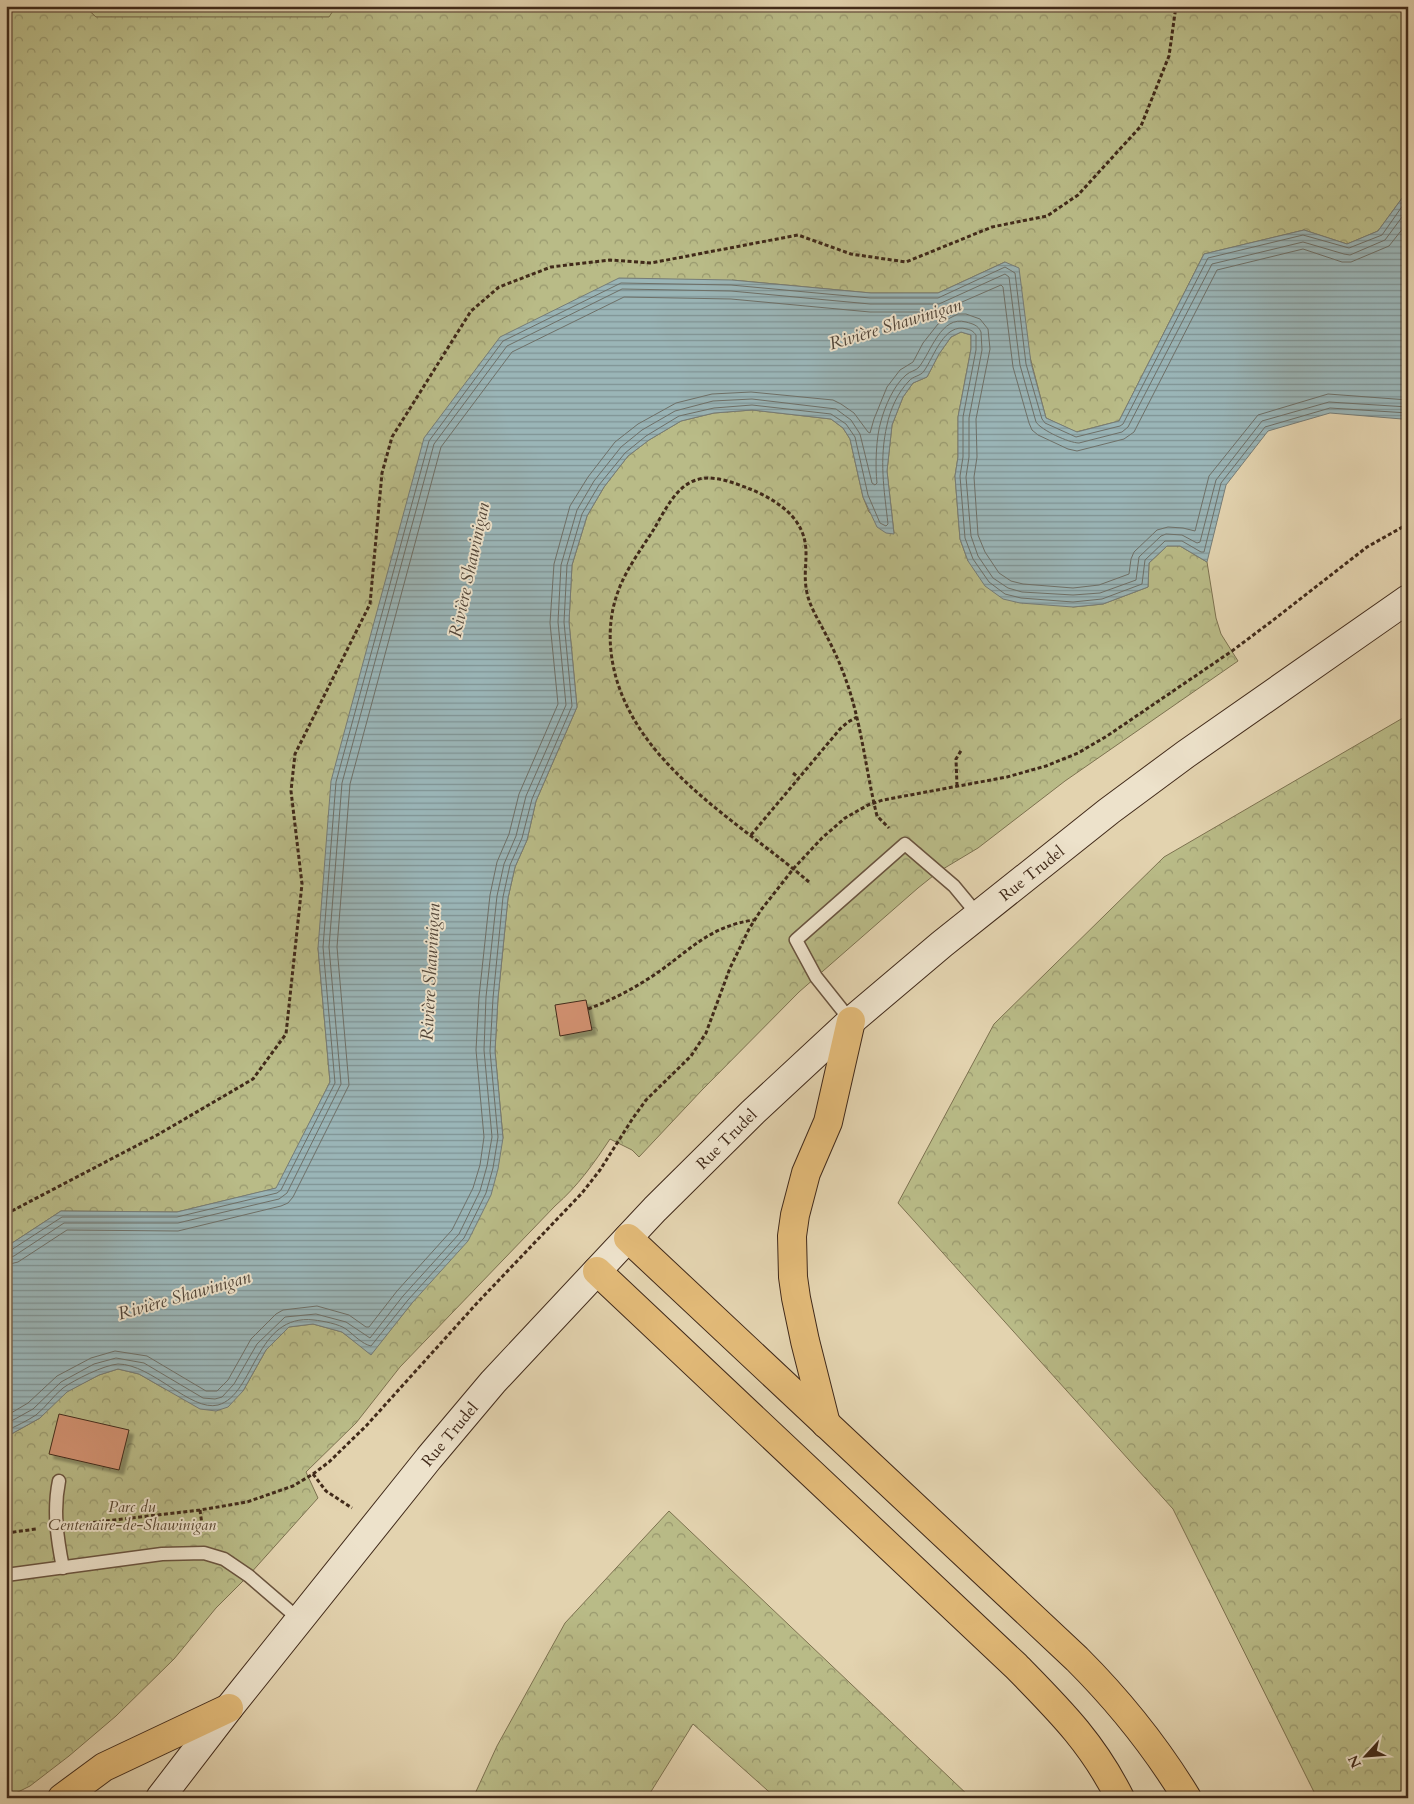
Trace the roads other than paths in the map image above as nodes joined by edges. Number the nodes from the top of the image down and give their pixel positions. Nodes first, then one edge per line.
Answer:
1 (1408, 599) edge
2 (978, 915) junction
3 (851, 1021) junction
4 (628, 1238) junction
5 (596, 1271) junction
6 (826, 1424) junction
7 (60, 1481) dead end
8 (63, 1568) junction
9 (6, 1575) edge
10 (300, 1620) junction
11 (229, 1708) junction
12 (62, 1798) edge
13 (160, 1798) edge
14 (1120, 1798) edge
15 (1187, 1798) edge

1 - 2 main road, Rue Trudel
2 - 3 main road, Rue Trudel
2 - 3 lane
3 - 4 main road, Rue Trudel
3 - 6 highway
4 - 5 main road, Rue Trudel
4 - 6 highway
5 - 10 main road, Rue Trudel
5 - 14 highway
6 - 15 highway
7 - 8 lane
8 - 9 lane
8 - 10 lane
10 - 11 main road, Rue Trudel
11 - 12 highway
11 - 13 main road, Rue Trudel

